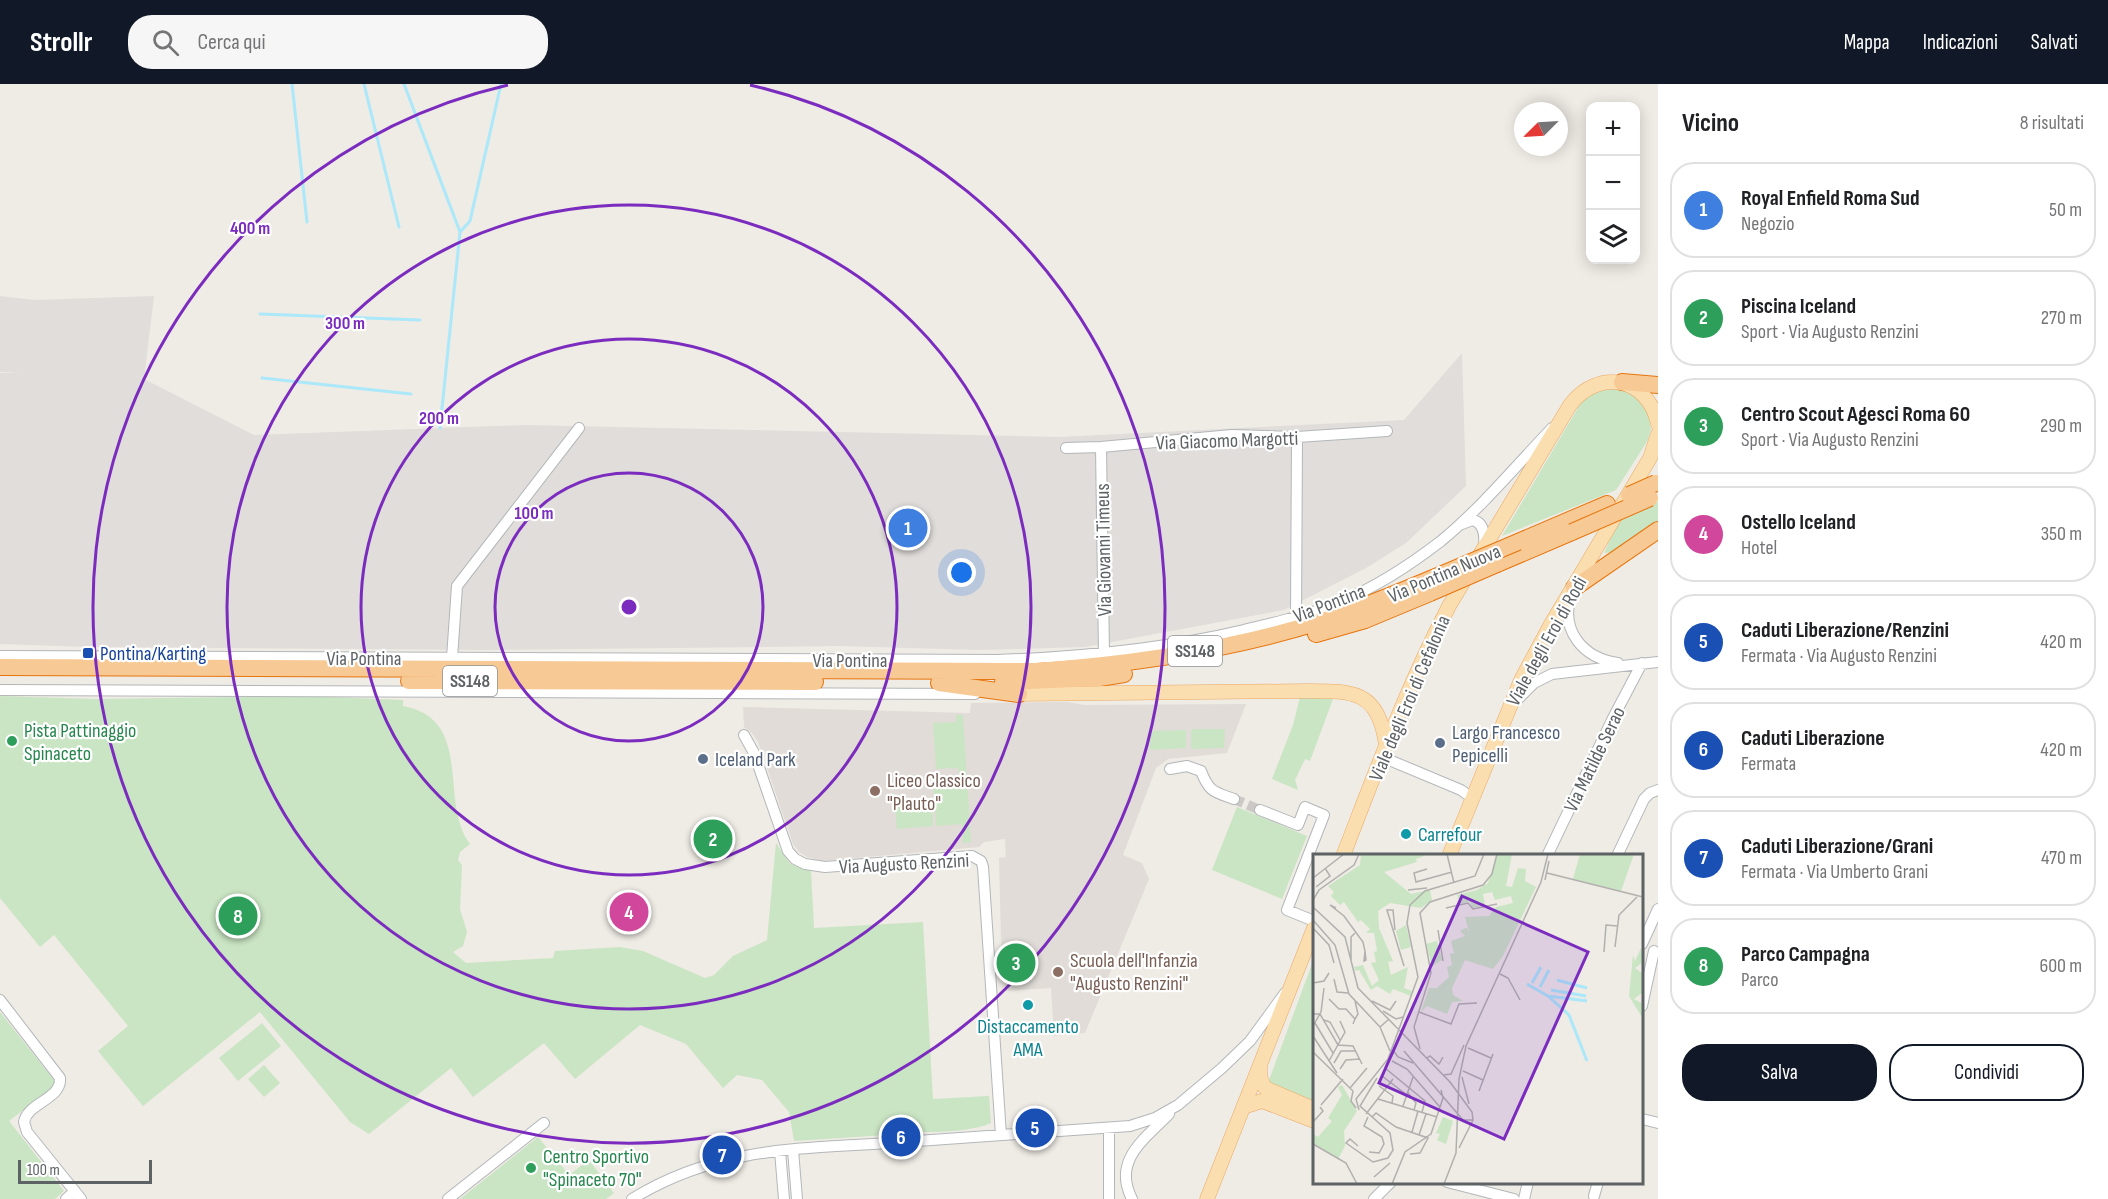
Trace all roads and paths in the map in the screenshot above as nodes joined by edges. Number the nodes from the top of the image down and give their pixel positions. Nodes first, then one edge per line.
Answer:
1 (1616, 382) junction
2 (1658, 385) edge
3 (1558, 421) junction
4 (1658, 423) edge
5 (579, 428) dead end
6 (1387, 432) dead end
7 (1658, 434) edge
8 (1297, 437) junction
9 (1101, 447) junction
10 (1066, 448) dead end
11 (1655, 490) edge
12 (1457, 527) junction
13 (1658, 530) edge
14 (1484, 546) junction
15 (1574, 588) junction
16 (1296, 617) junction
17 (1104, 654) junction
18 (0, 656) edge
19 (452, 658) junction
20 (1658, 662) edge
21 (1642, 663) junction
22 (1627, 664) junction
23 (0, 668) edge
24 (939, 677) junction
25 (0, 678) edge
26 (0, 690) edge
27 (1019, 694) junction
28 (1506, 714) junction
29 (744, 735) dead end
30 (1384, 752) junction
31 (1170, 769) dead end
32 (1658, 790) edge
33 (1472, 798) junction
34 (1234, 800) tunnel mouth
35 (1260, 810) tunnel mouth
36 (1343, 854) edge
37 (1449, 854) edge
38 (1547, 854) edge
39 (1617, 854) edge
40 (1658, 909) edge
41 (1313, 921) edge
42 (1313, 931) edge
43 (1643, 940) edge
44 (1656, 951) edge
45 (1293, 983) junction
46 (1643, 999) edge
47 (0, 1000) edge
48 (1261, 1061) junction
49 (1178, 1106) junction
50 (1243, 1107) junction
51 (1313, 1108) edge
52 (1643, 1119) edge
53 (1313, 1121) edge
54 (544, 1123) dead end
55 (1658, 1123) edge
56 (1109, 1128) junction
57 (1001, 1136) junction
58 (794, 1150) junction
59 (780, 1151) junction
60 (1389, 1184) edge
61 (1455, 1184) edge
62 (1528, 1184) edge
63 (1597, 1184) edge
64 (78, 1195) edge
65 (1594, 1196) dead end
66 (66, 1199) edge
67 (448, 1199) edge
68 (632, 1199) edge
69 (784, 1199) edge
70 (797, 1199) edge
71 (1109, 1199) edge
72 (1132, 1199) edge
73 (1207, 1199) edge
74 (1374, 1199) edge
75 (1514, 1199) edge
76 (1524, 1199) edge

1 - 2 highway
1 - 3 main road, Via Pontina
1 - 4 main road
3 - 12 street, Via Pontina
3 - 14 main road, Viale degli Eroi di Cefalonia
5 - 19 street
6 - 8 street, Via Giacomo Margotti
7 - 15 main road, Viale degli Eroi di Rodi
8 - 9 street, Via Giacomo Margotti
8 - 16 street
9 - 10 street, Via Giacomo Margotti
9 - 17 street, Via Giovanni Timeus
11 - 24 highway, Via Pontina Nuova / SS148, bridge
11 - 24 highway, Via Pontina Nuova / SS148, bridge
12 - 14 street
12 - 16 street, Via Pontina
13 - 15 highway
14 - 30 main road, Viale degli Eroi di Cefalonia
15 - 22 street
15 - 28 main road, Viale degli Eroi di Rodi
16 - 17 street, Via Pontina
17 - 19 street, Via Pontina
18 - 19 street, Via Pontina
20 - 21 street
21 - 22 street
21 - 38 street, Via Matilde Serao
22 - 28 street
23 - 24 highway, Via Pontina / SS148
24 - 25 highway, Via Pontina / SS148
24 - 27 highway
26 - 27 street, Via Pontina
27 - 30 main road, Via Pontina
28 - 33 main road, Viale degli Eroi di Rodi
29 - 57 street, Via Augusto Renzini
30 - 33 street
30 - 36 main road, Viale degli Eroi di Cefalonia
31 - 34 street
32 - 39 street
33 - 37 main road, Viale degli Eroi di Rodi
35 - 41 street
40 - 43 street
42 - 45 main road
44 - 46 street
45 - 48 main road
45 - 49 street
47 - 64 street
48 - 50 main road
48 - 51 main road
49 - 56 street
49 - 72 street
50 - 53 main road
50 - 73 main road
52 - 55 street
54 - 67 street
56 - 57 street
56 - 71 street
57 - 58 street
58 - 59 street
58 - 70 street
59 - 68 street
59 - 69 street
60 - 74 street
61 - 75 street
62 - 76 street
63 - 65 street
64 - 66 street

